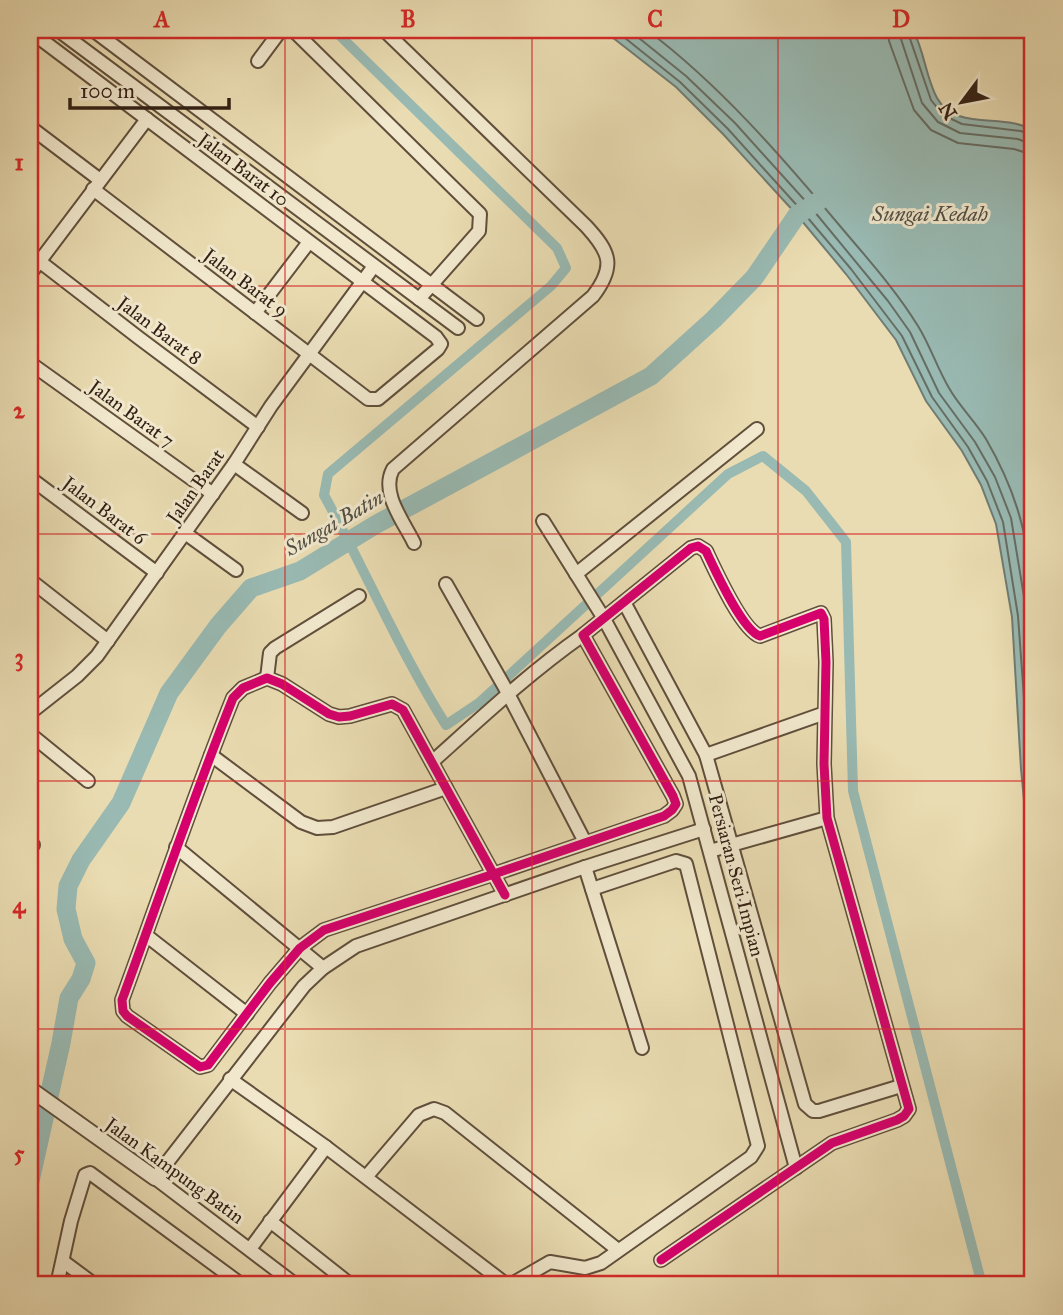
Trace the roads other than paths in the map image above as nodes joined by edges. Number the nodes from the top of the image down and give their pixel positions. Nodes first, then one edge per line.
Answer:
1 (58, 30) edge
2 (93, 30) edge
3 (281, 30) edge
4 (293, 30) edge
5 (384, 30) edge
6 (30, 32) edge
7 (258, 61) dead end
8 (147, 119) junction
9 (31, 132) edge
10 (97, 184) junction
11 (309, 242) junction
12 (35, 258) edge
13 (374, 266) junction
14 (30, 274) edge
15 (362, 282) junction
16 (431, 284) junction
17 (419, 299) junction
18 (255, 313) junction
19 (477, 319) dead end
20 (458, 328) dead end
21 (309, 354) junction
22 (30, 363) edge
23 (378, 399) joint
24 (258, 427) junction
25 (757, 429) dead end
26 (234, 464) junction
27 (30, 478) edge
28 (213, 494) junction
29 (302, 513) dead end
30 (543, 521) dead end
31 (186, 533) junction
32 (415, 543) dead end
33 (236, 570) dead end
34 (157, 573) junction
35 (576, 574) junction
36 (30, 580) edge
37 (446, 584) dead end
38 (359, 596) dead end
39 (624, 602) junction
40 (601, 613) junction
41 (583, 635) junction
42 (108, 641) junction
43 (267, 678) junction
44 (506, 690) junction
45 (30, 713) edge
46 (825, 713) junction
47 (30, 734) edge
48 (211, 755) junction
49 (706, 755) junction
50 (432, 762) junction
51 (88, 781) dead end
52 (446, 788) junction
53 (827, 818) junction
54 (704, 829) junction
55 (584, 842) junction
56 (732, 844) junction
57 (176, 847) junction
58 (710, 851) junction
59 (585, 867) junction
60 (494, 874) junction
61 (592, 889) junction
62 (505, 895) junction
63 (147, 936) junction
64 (300, 948) junction
65 (323, 968) junction
66 (247, 1014) junction
67 (642, 1048) dead end
68 (230, 1079) junction
69 (901, 1086) junction
70 (30, 1089) edge
71 (326, 1147) junction
72 (796, 1168) junction
73 (366, 1177) junction
74 (155, 1178) junction
75 (270, 1221) junction
76 (250, 1249) junction
77 (618, 1250) junction
78 (661, 1260) dead end
79 (64, 1262) junction
80 (57, 1285) edge
81 (95, 1285) edge
82 (243, 1285) edge
83 (296, 1285) edge
84 (351, 1285) edge
85 (508, 1285) edge

1 - 13 street
2 - 16 street
3 - 7 street
4 - 16 street
5 - 32 street
6 - 8 street, Jalan Barat 10
8 - 10 street
8 - 11 street, Jalan Barat 10
9 - 10 street, Jalan Barat 9
10 - 12 street
10 - 18 street, Jalan Barat 9
11 - 15 street, Jalan Barat 10
11 - 18 street
12 - 14 street
12 - 24 street, Jalan Barat 8
13 - 15 street, Jalan Barat
13 - 17 street
15 - 21 street, Jalan Barat
15 - 23 street, Jalan Barat 10
16 - 17 street
16 - 19 street
17 - 20 street
18 - 21 street, Jalan Barat 9
21 - 23 street, Jalan Barat 9
21 - 24 street, Jalan Barat
22 - 28 street, Jalan Barat 7
24 - 26 street, Jalan Barat
25 - 35 street
26 - 28 street, Jalan Barat
26 - 29 street
27 - 34 street, Jalan Barat 6
28 - 31 street, Jalan Barat
30 - 35 street, Persiaran Seri Impian
31 - 33 street
31 - 34 street, Jalan Barat
34 - 42 street, Jalan Barat
35 - 40 street, Persiaran Seri Impian
36 - 42 street
37 - 44 street
38 - 43 street
39 - 40 street
39 - 46 street
39 - 49 street
40 - 41 street
40 - 54 street, Persiaran Seri Impian
41 - 44 street
41 - 55 street
42 - 45 street, Jalan Barat
43 - 48 street
43 - 50 street
44 - 50 street
44 - 55 street
46 - 49 street
46 - 53 street
47 - 51 street
48 - 52 street
48 - 57 street
49 - 56 street
50 - 52 street
52 - 60 street
53 - 56 street
53 - 69 street
54 - 58 street, Persiaran Seri Impian
54 - 59 street
55 - 60 street
56 - 58 street
56 - 69 street
57 - 63 street
57 - 64 street
58 - 72 street, Persiaran Seri Impian
59 - 61 street
59 - 62 street
60 - 62 street
60 - 64 street
61 - 67 street
61 - 77 street
62 - 65 street
63 - 66 street
63 - 66 street
64 - 65 street
64 - 66 street
65 - 68 street
68 - 71 street
68 - 74 street
69 - 72 street
70 - 74 street, Jalan Kampung Batin
71 - 73 street
71 - 75 street
72 - 78 street
73 - 77 street
73 - 85 street
74 - 76 street, Jalan Kampung Batin
75 - 76 street
75 - 84 street
76 - 83 street, Jalan Kampung Batin
77 - 85 street
79 - 80 street
79 - 81 street
79 - 82 street

